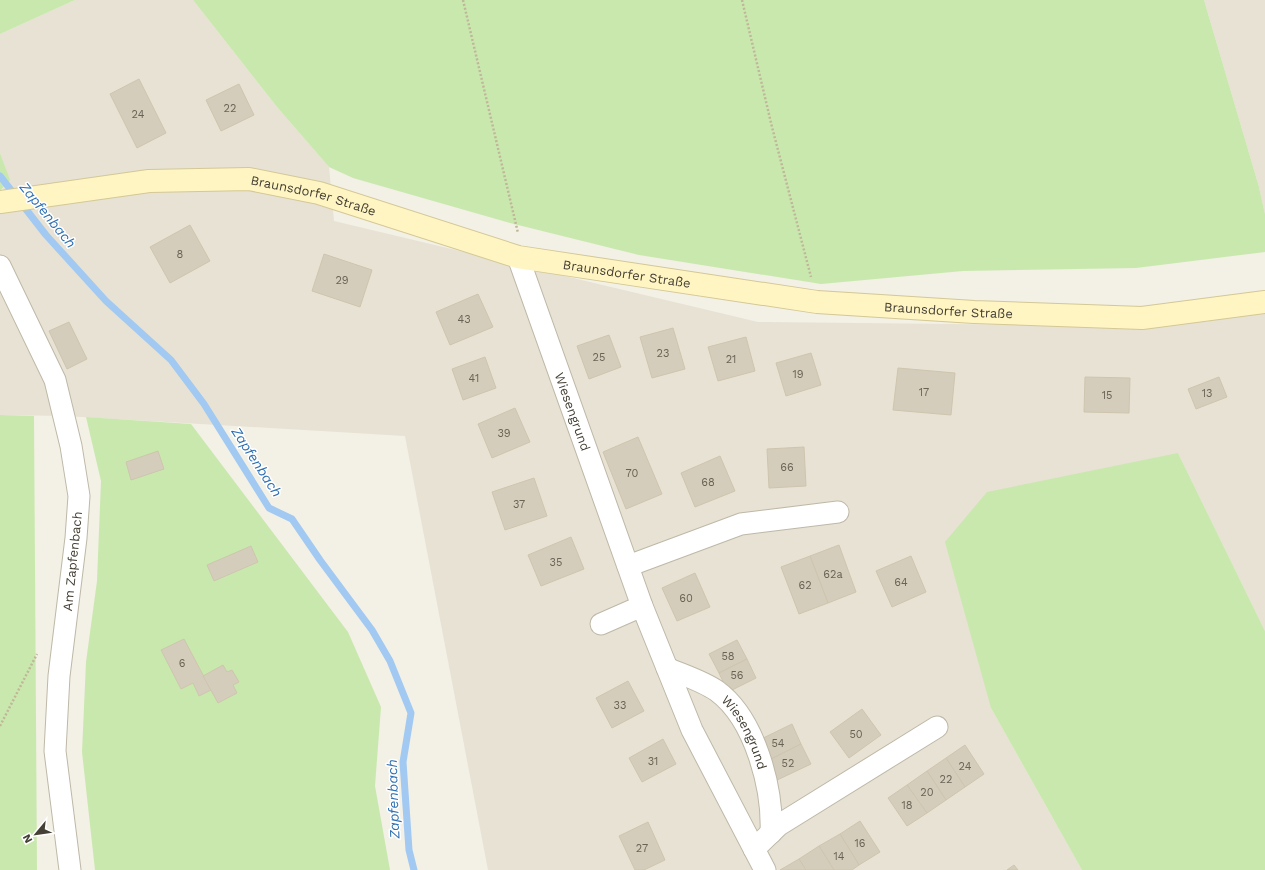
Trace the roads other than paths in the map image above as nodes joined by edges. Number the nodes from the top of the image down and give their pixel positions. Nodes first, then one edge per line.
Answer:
1 (0, 202) edge
2 (518, 257) junction
3 (0, 266) edge
4 (1265, 302) edge
5 (838, 512) dead end
6 (628, 566) junction
7 (642, 606) junction
8 (601, 624) dead end
9 (667, 668) junction
10 (937, 727) dead end
11 (771, 833) junction
12 (754, 848) junction
13 (70, 870) edge
14 (764, 870) edge

1 - 2 street, Braunsdorfer Straße
2 - 4 street, Braunsdorfer Straße
2 - 6 street, Wiesengrund
3 - 13 street, Am Zapfenbach
5 - 6 street
6 - 7 street, Wiesengrund
7 - 8 street
7 - 9 street, Wiesengrund
9 - 11 street, Wiesengrund
9 - 12 street, Wiesengrund
10 - 11 street
11 - 12 street
12 - 14 street, Wiesengrund

